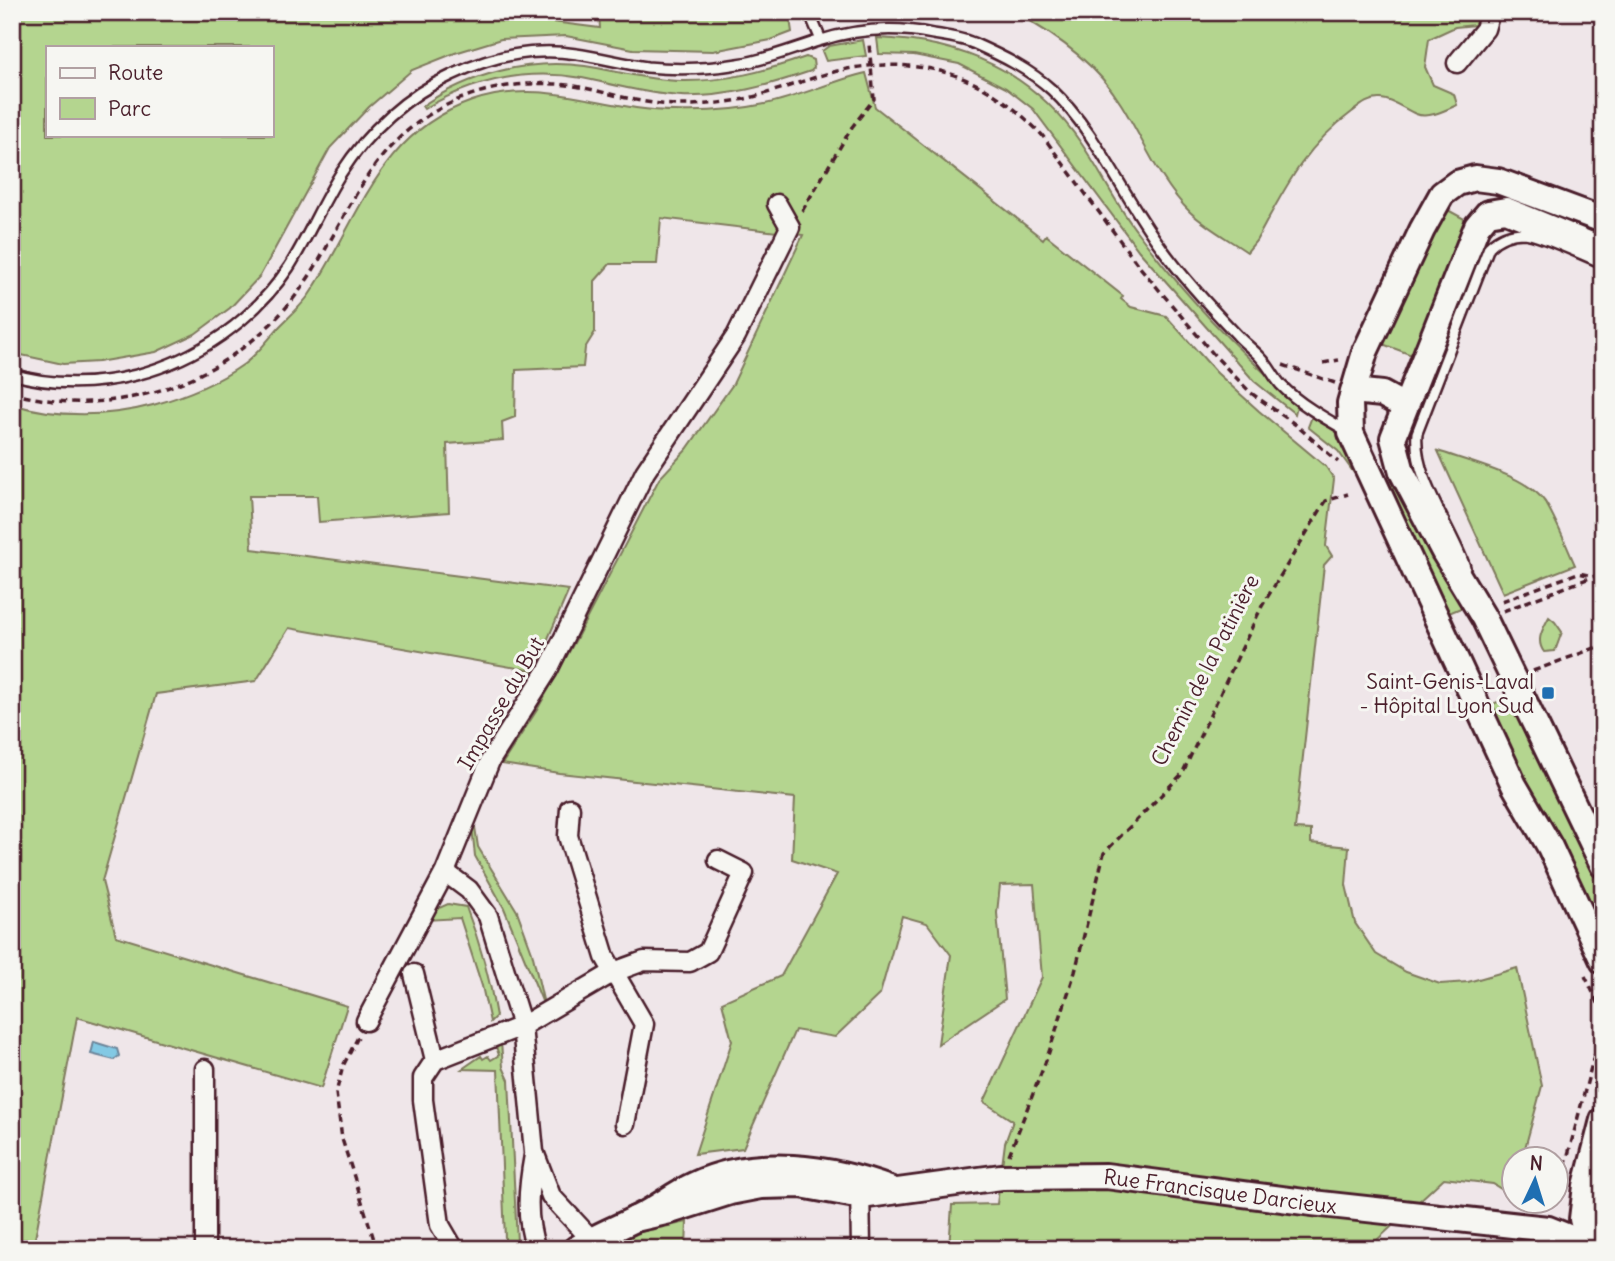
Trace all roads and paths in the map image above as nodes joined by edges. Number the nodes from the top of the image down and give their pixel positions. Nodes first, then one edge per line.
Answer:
1 (809, 12) edge
2 (1490, 12) edge
3 (868, 30) junction
4 (821, 40) junction
5 (1457, 63) dead end
6 (871, 65) junction
7 (778, 204) dead end
8 (1603, 220) edge
9 (790, 227) junction
10 (1603, 250) edge
11 (1603, 263) edge
12 (1265, 361) junction
13 (12, 374) edge
14 (1353, 391) junction
15 (12, 393) edge
16 (1413, 413) junction
17 (1351, 433) junction
18 (1417, 433) junction
19 (1393, 438) junction
20 (1342, 467) dead end
21 (1348, 494) dead end
22 (1603, 573) edge
23 (1595, 576) junction
24 (1494, 611) junction
25 (1603, 645) edge
26 (1524, 675) dead end
27 (570, 808) dead end
28 (718, 860) dead end
29 (1603, 865) edge
30 (444, 872) junction
31 (1592, 963) edge
32 (614, 972) junction
33 (414, 974) dead end
34 (366, 1021) joint
35 (522, 1026) junction
36 (435, 1060) junction
37 (205, 1069) dead end
38 (1603, 1120) edge
39 (625, 1124) dead end
40 (1012, 1148) dead end
41 (1570, 1148) edge
42 (534, 1152) junction
43 (860, 1187) junction
44 (1594, 1235) edge
45 (583, 1244) edge
46 (205, 1249) edge
47 (377, 1249) edge
48 (454, 1249) edge
49 (536, 1249) edge
50 (861, 1249) edge

1 - 4 lane
2 - 5 street
3 - 4 lane
3 - 6 path
3 - 12 lane
4 - 13 lane
6 - 9 path
6 - 15 path
6 - 20 path
7 - 9 street
8 - 14 street
9 - 30 street, Impasse du But
10 - 16 street
11 - 16 lane
12 - 14 path
12 - 17 lane
14 - 16 street
14 - 17 street
16 - 18 lane
16 - 19 street
17 - 19 street
17 - 31 street
18 - 19 lane
18 - 24 lane
19 - 24 street
21 - 40 path, Chemin de la Patinière
22 - 23 path
23 - 24 path
23 - 24 path
24 - 29 street
25 - 26 path
27 - 32 street
28 - 32 street
30 - 34 street, Impasse du But
30 - 35 street
31 - 41 path
32 - 35 street
32 - 39 street
33 - 36 street
34 - 47 path
35 - 36 street
35 - 42 street
36 - 48 street
37 - 46 street
38 - 44 street
42 - 45 street
42 - 49 street
43 - 44 street, Rue Francisque Darcieux
43 - 45 street, Rue Francisque Darcieux
43 - 50 street

